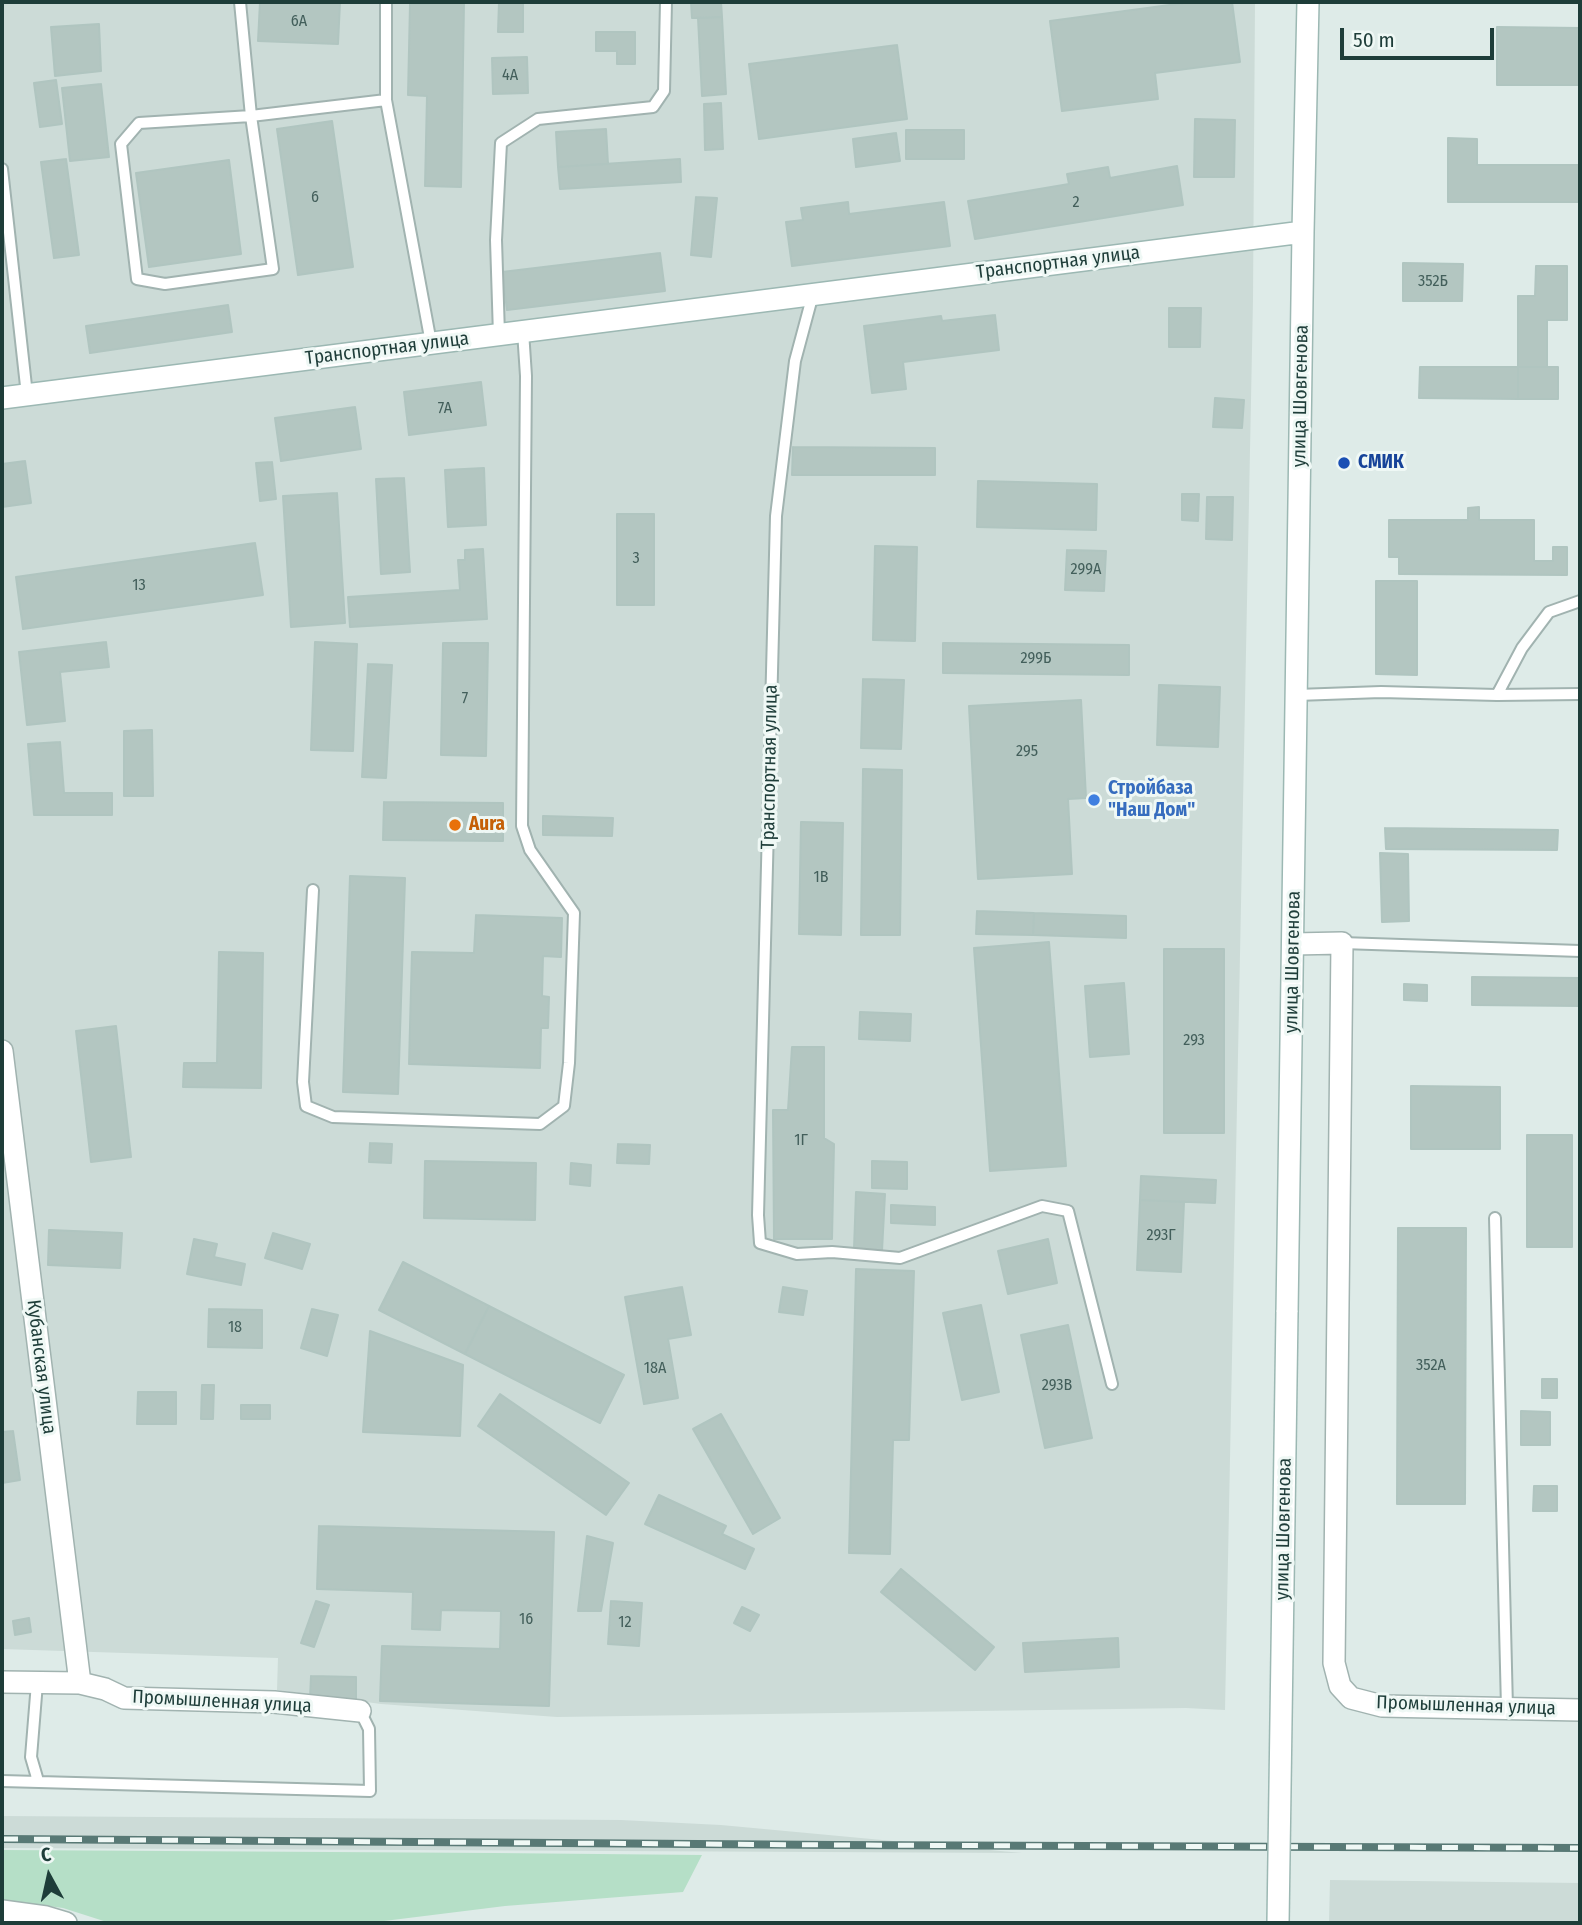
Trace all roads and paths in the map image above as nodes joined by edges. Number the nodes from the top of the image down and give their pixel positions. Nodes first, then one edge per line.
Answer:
1 (240, 2) edge
2 (386, 2) edge
3 (666, 2) edge
4 (1308, 2) edge
5 (386, 100) junction
6 (251, 116) junction
7 (2, 169) edge
8 (1303, 232) junction
9 (813, 294) junction
10 (523, 331) junction
11 (499, 335) junction
12 (431, 343) junction
13 (27, 395) junction
14 (2, 398) edge
15 (1580, 601) edge
16 (1580, 694) edge
17 (1297, 695) junction
18 (1497, 695) junction
19 (313, 890) dead end
20 (1342, 943) junction
21 (1293, 944) junction
22 (1580, 951) edge
23 (2, 1051) edge
24 (1495, 1217) dead end
25 (1112, 1384) dead end
26 (2, 1682) edge
27 (37, 1683) junction
28 (80, 1683) junction
29 (1507, 1708) junction
30 (1580, 1710) edge
31 (360, 1712) joint
32 (2, 1781) edge
33 (38, 1781) junction
34 (2, 1911) edge
35 (65, 1923) edge
36 (1278, 1923) edge

1 - 6 lane
2 - 5 lane
3 - 11 lane
4 - 8 street, улица Шовгенова
5 - 6 lane
5 - 12 lane
6 - 6 lane
7 - 13 lane
8 - 9 street, Транспортная улица
8 - 17 street, улица Шовгенова
9 - 10 street, Транспортная улица
9 - 25 lane, Транспортная улица
10 - 11 street, Транспортная улица
10 - 19 lane
11 - 12 street, Транспортная улица
12 - 13 street, Транспортная улица
13 - 14 street, Транспортная улица
15 - 18 lane
16 - 18 lane
17 - 18 lane
17 - 21 street, улица Шовгенова
20 - 21 street
20 - 22 lane
20 - 29 street, Промышленная улица
21 - 36 street, улица Шовгенова, bridge
23 - 28 street, Кубанская улица
24 - 29 lane
26 - 27 street, Промышленная улица
27 - 28 street, Промышленная улица
27 - 33 lane
28 - 31 street, Промышленная улица
29 - 30 street, Промышленная улица
31 - 33 lane
32 - 33 lane
34 - 35 street

